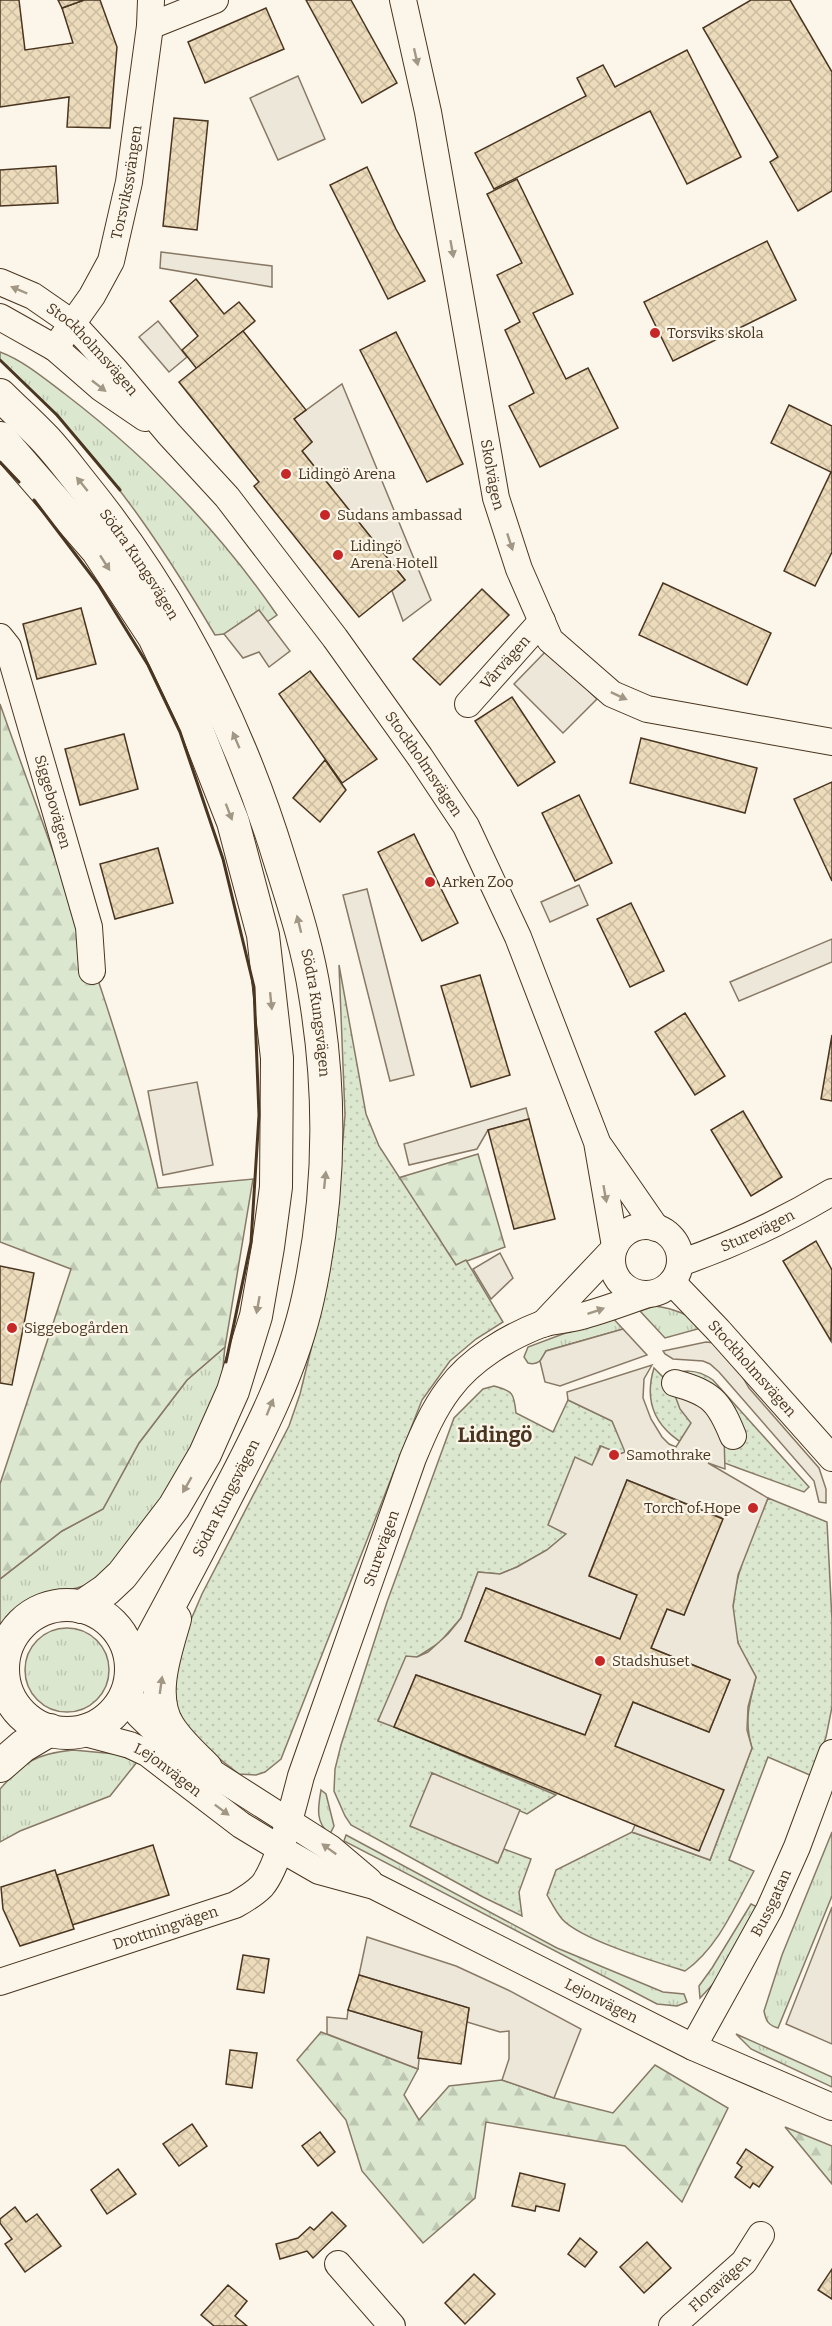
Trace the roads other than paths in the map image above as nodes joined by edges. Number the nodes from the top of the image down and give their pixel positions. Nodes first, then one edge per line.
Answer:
1 (151, 0) edge
2 (215, 0) edge
3 (403, 0) edge
4 (150, 26) junction
5 (0, 282) edge
6 (0, 317) edge
7 (72, 323) junction
8 (55, 348) junction
9 (0, 395) edge
10 (169, 434) junction
11 (0, 438) edge
12 (542, 621) junction
13 (0, 637) edge
14 (468, 704) dead end
15 (832, 742) edge
16 (92, 971) dead end
17 (597, 1142) junction
18 (832, 1192) edge
19 (656, 1228) junction
20 (614, 1248) junction
21 (676, 1273) junction
22 (648, 1294) junction
23 (543, 1324) junction
24 (675, 1383) dead end
25 (733, 1436) dead end
26 (832, 1458) edge
27 (188, 1572) junction
28 (81, 1607) junction
29 (2, 1663) edge
30 (129, 1683) junction
31 (50, 1730) junction
32 (81, 1732) junction
33 (832, 1753) edge
34 (0, 1766) edge
35 (207, 1768) junction
36 (824, 1799) edge
37 (288, 1823) junction
38 (279, 1848) junction
39 (374, 1886) junction
40 (0, 1982) edge
41 (693, 2047) junction
42 (832, 2107) edge
43 (761, 2235) dead end
44 (338, 2264) dead end
45 (392, 2326) edge
46 (672, 2326) edge

1 - 4 street, Torsvikssvängen
2 - 4 street
3 -> 12 street, Skolvägen
4 - 7 street, Torsvikssvängen
7 -> 5 street, Stockholmsvägen
6 - 8 street, Stockholmsvägen
7 - 8 street, Torsvikssvängen
7 - 10 street, Stockholmsvägen
8 -> 10 street, Stockholmsvägen
27 -> 9 main road, Södra Kungsvägen
10 - 17 street, Stockholmsvägen
11 -> 28 main road, Södra Kungsvägen
12 - 14 street, Vårvägen
12 -> 15 street, Skolvägen
13 - 16 street, Siggebovägen
17 - 19 street, Stockholmsvägen
17 -> 20 street, Stockholmsvägen
18 - 21 street, Sturevägen
19 - 20 street
19 - 21 street, Stockholmsvägen
20 - 22 street, Stockholmsvägen
20 - 23 street, Sturevägen
21 - 22 street
21 - 26 street, Stockholmsvägen
23 -> 22 street, Sturevägen
23 - 37 street, Sturevägen
24 - 25 street
27 - 30 main road, Södra Kungsvägen
35 -> 27 main road
28 - 29 main road
28 - 30 main road
29 - 31 main road
30 - 32 main road, Södra Kungsvägen
30 - 35 street, Lejonvägen
31 - 32 main road
31 - 34 main road
32 -> 38 street, Lejonvägen
33 - 36 street, Bussgatan
35 - 37 street, Lejonvägen
36 - 41 street, Bussgatan
37 - 38 street, Drottningvägen
39 -> 37 street, Lejonvägen
38 - 39 street, Lejonvägen
38 - 40 street, Drottningvägen
39 - 41 street, Lejonvägen
41 - 42 street, Lejonvägen
43 - 46 street, Floravägen
44 - 45 street

